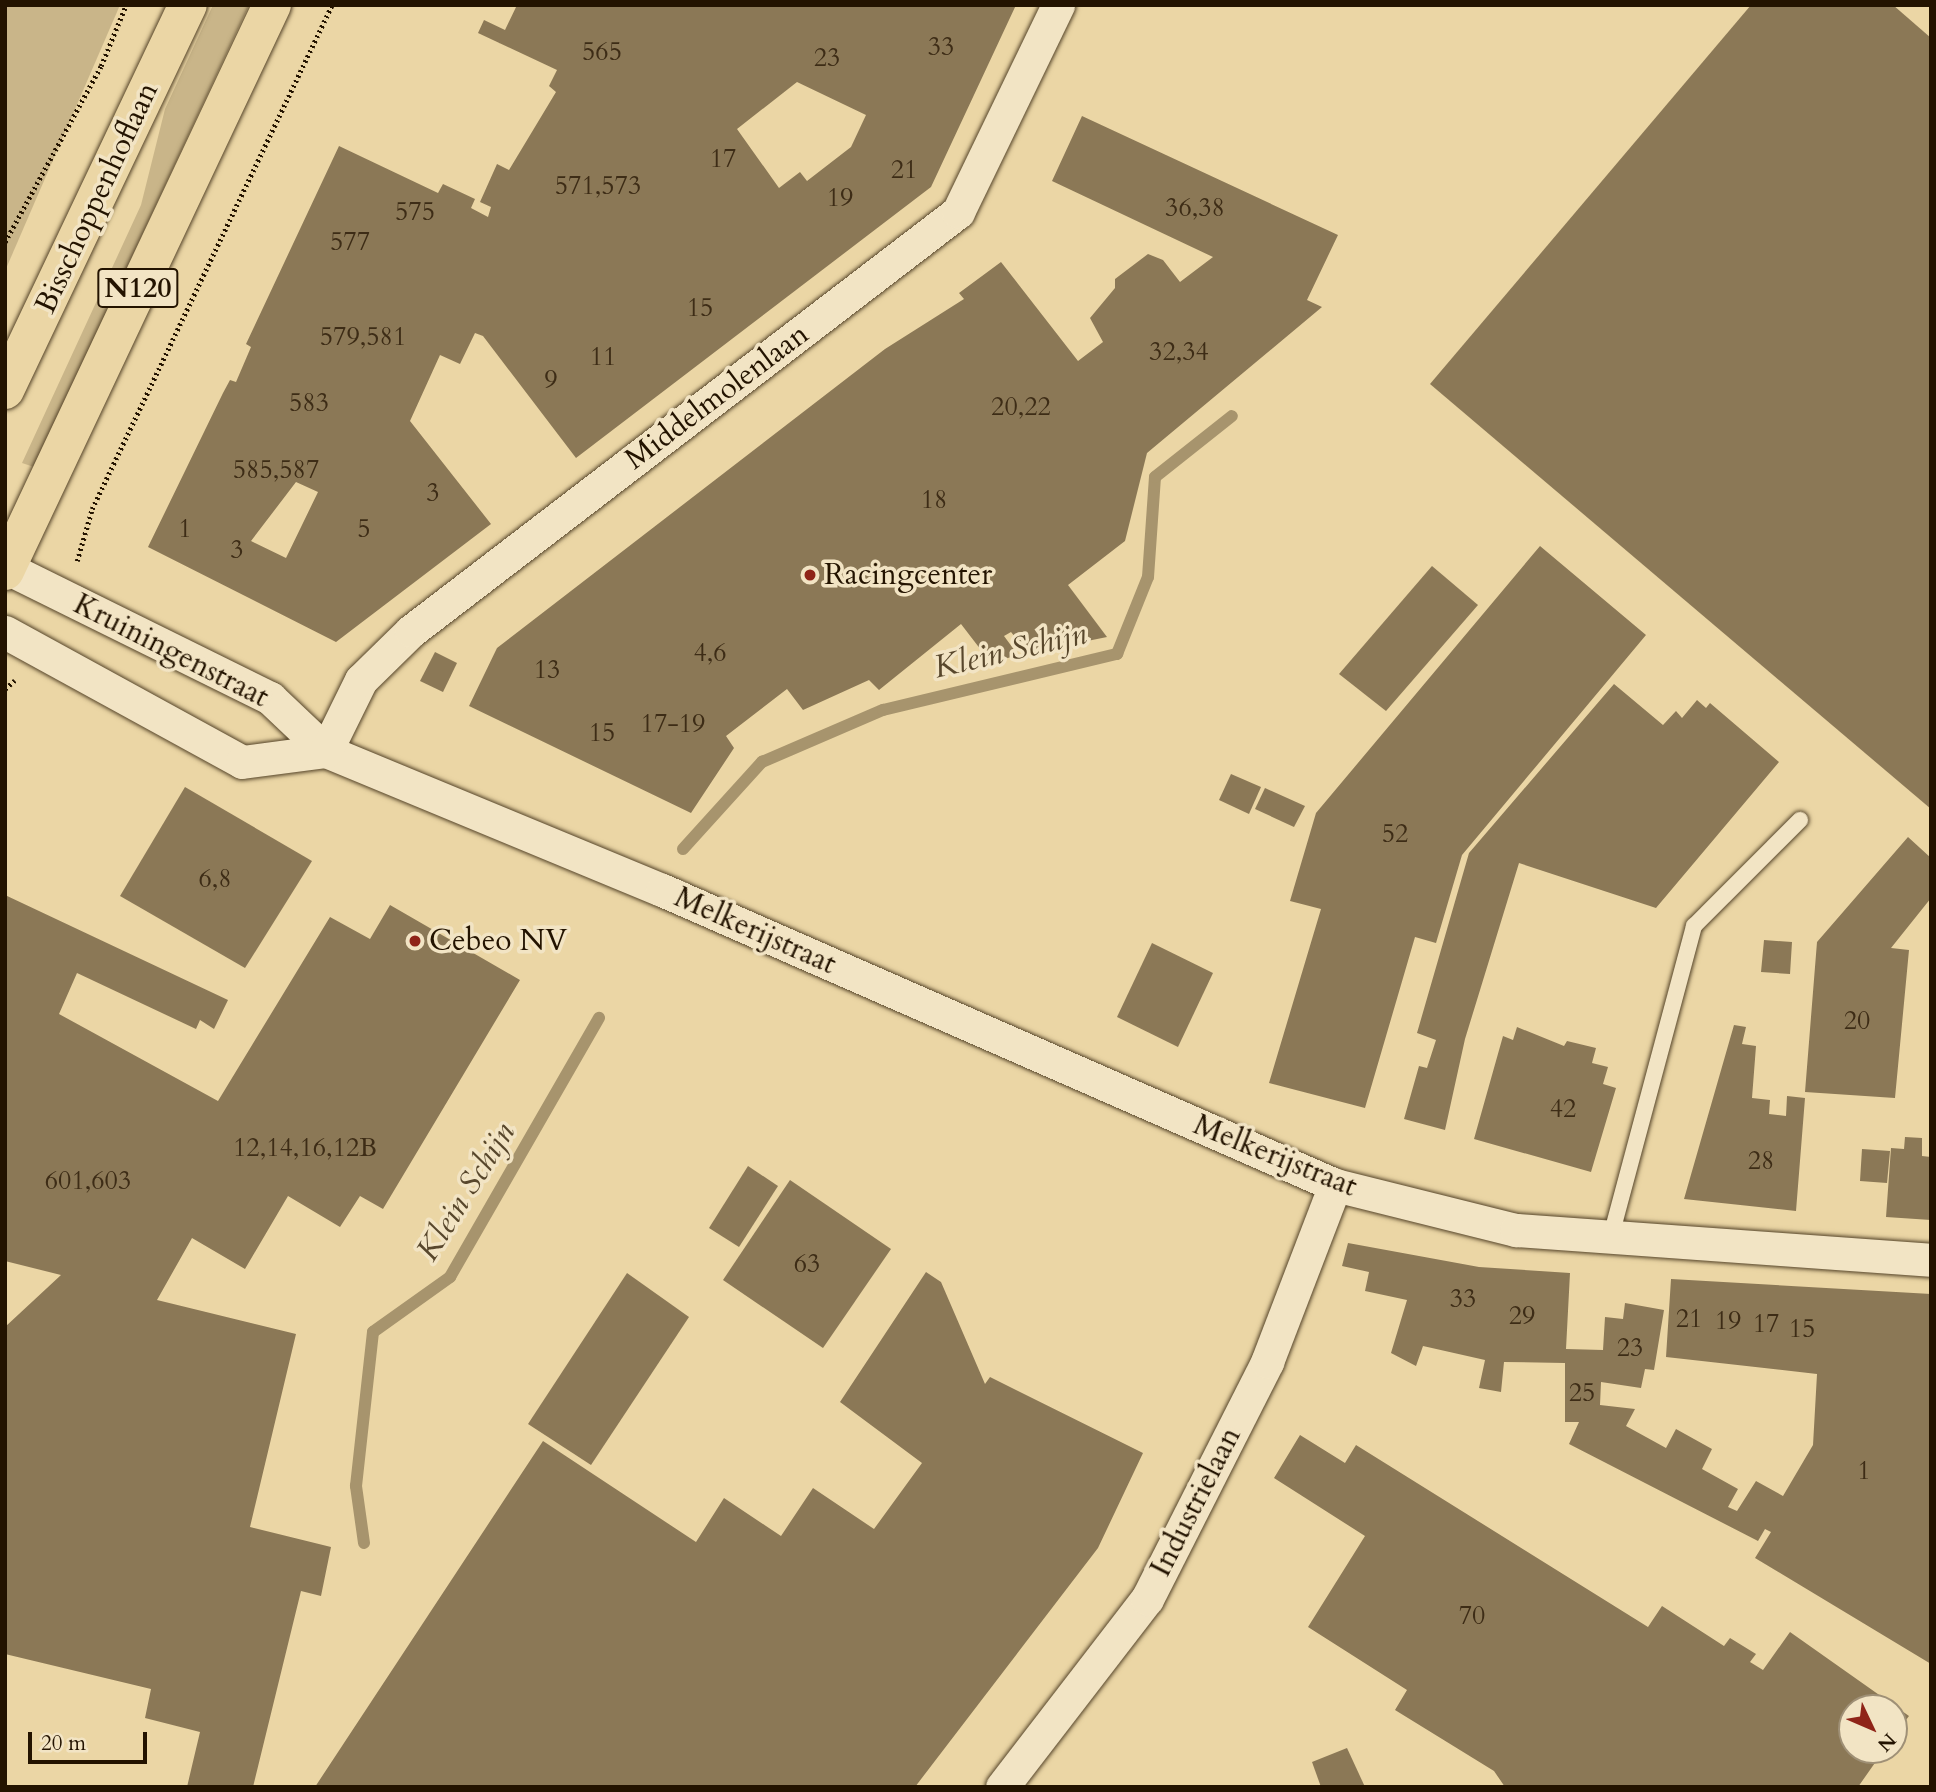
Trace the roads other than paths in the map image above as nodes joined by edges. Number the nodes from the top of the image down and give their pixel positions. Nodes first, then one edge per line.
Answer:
1 (188, 5) edge
2 (272, 5) edge
3 (1058, 5) edge
4 (5, 390) edge
5 (6, 568) edge
6 (5, 632) edge
7 (326, 751) junction
8 (1800, 820) dead end
9 (662, 890) joint
10 (1335, 1185) junction
11 (1612, 1232) junction
12 (1931, 1260) edge
13 (1002, 1787) edge

1 - 4 main road, Bisschoppenhoflaan / N120
2 - 5 main road, N120
3 - 7 street, Middelmolenlaan
5 - 7 street, Kruiningenstraat
6 - 7 street, Kruiningenstraat
7 - 9 street, Kruiningenstraat
8 - 11 lane
9 - 10 street, Melkerijstraat
10 - 11 street, Melkerijstraat
10 - 13 street, Industrielaan
11 - 12 street, Melkerijstraat

